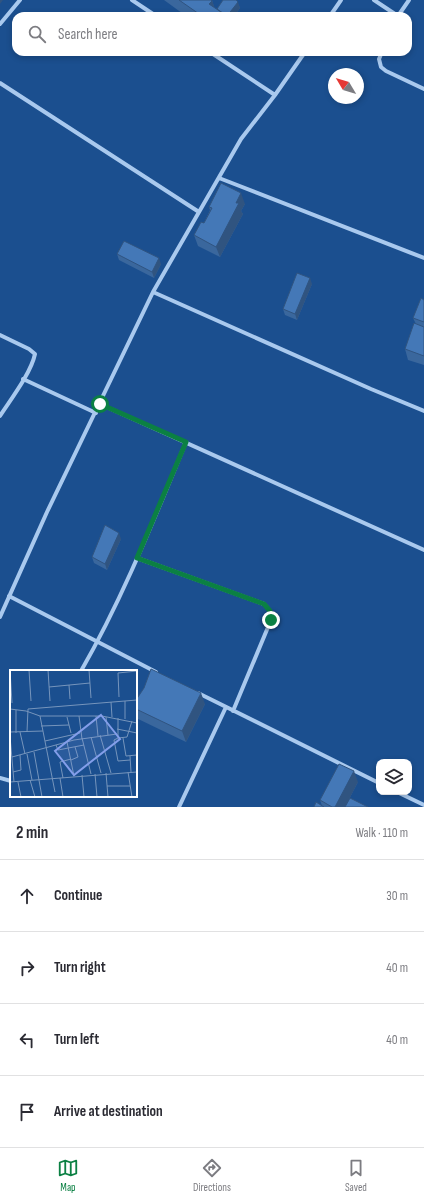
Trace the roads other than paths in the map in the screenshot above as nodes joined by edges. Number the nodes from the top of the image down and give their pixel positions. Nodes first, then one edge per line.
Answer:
1 (20, 0) edge
2 (132, 0) edge
3 (341, 0) edge
4 (374, 0) edge
5 (409, 0) edge
6 (150, 12) edge
7 (333, 12) edge
8 (392, 12) edge
9 (401, 12) edge
10 (0, 24) edge
11 (216, 56) edge
12 (302, 56) edge
13 (380, 56) edge
14 (0, 83) edge
15 (424, 89) edge
16 (274, 95) junction
17 (218, 178) junction
18 (200, 212) junction
19 (424, 258) edge
20 (153, 292) junction
21 (0, 335) edge
22 (23, 379) junction
23 (100, 404) junction
24 (424, 411) edge
25 (96, 413) junction
26 (0, 416) edge
27 (186, 442) junction
28 (424, 550) edge
29 (137, 558) junction
30 (9, 596) junction
31 (0, 617) edge
32 (98, 642) junction
33 (83, 670) edge
34 (162, 675) edge
35 (190, 689) edge
36 (226, 707) junction
37 (234, 711) junction
38 (0, 778) edge
39 (10, 781) edge
40 (376, 782) edge
41 (403, 795) edge
42 (424, 805) edge
43 (179, 807) edge

1 - 10 street
2 - 6 street
3 - 7 street
4 - 8 street
5 - 9 street
11 - 16 street
12 - 16 street
13 - 15 street
14 - 18 street
16 - 17 street
17 - 18 street
17 - 19 street
18 - 20 street
20 - 23 street
20 - 24 street
21 - 22 street
22 - 25 street
22 - 26 street
23 - 25 street
23 - 27 street
25 - 30 street
27 - 28 street
27 - 29 street
29 - 32 street
29 - 37 street
30 - 31 street
30 - 32 street
32 - 33 street
32 - 34 street
35 - 36 street
36 - 37 street
36 - 43 street
37 - 40 street
38 - 39 street
41 - 42 street

